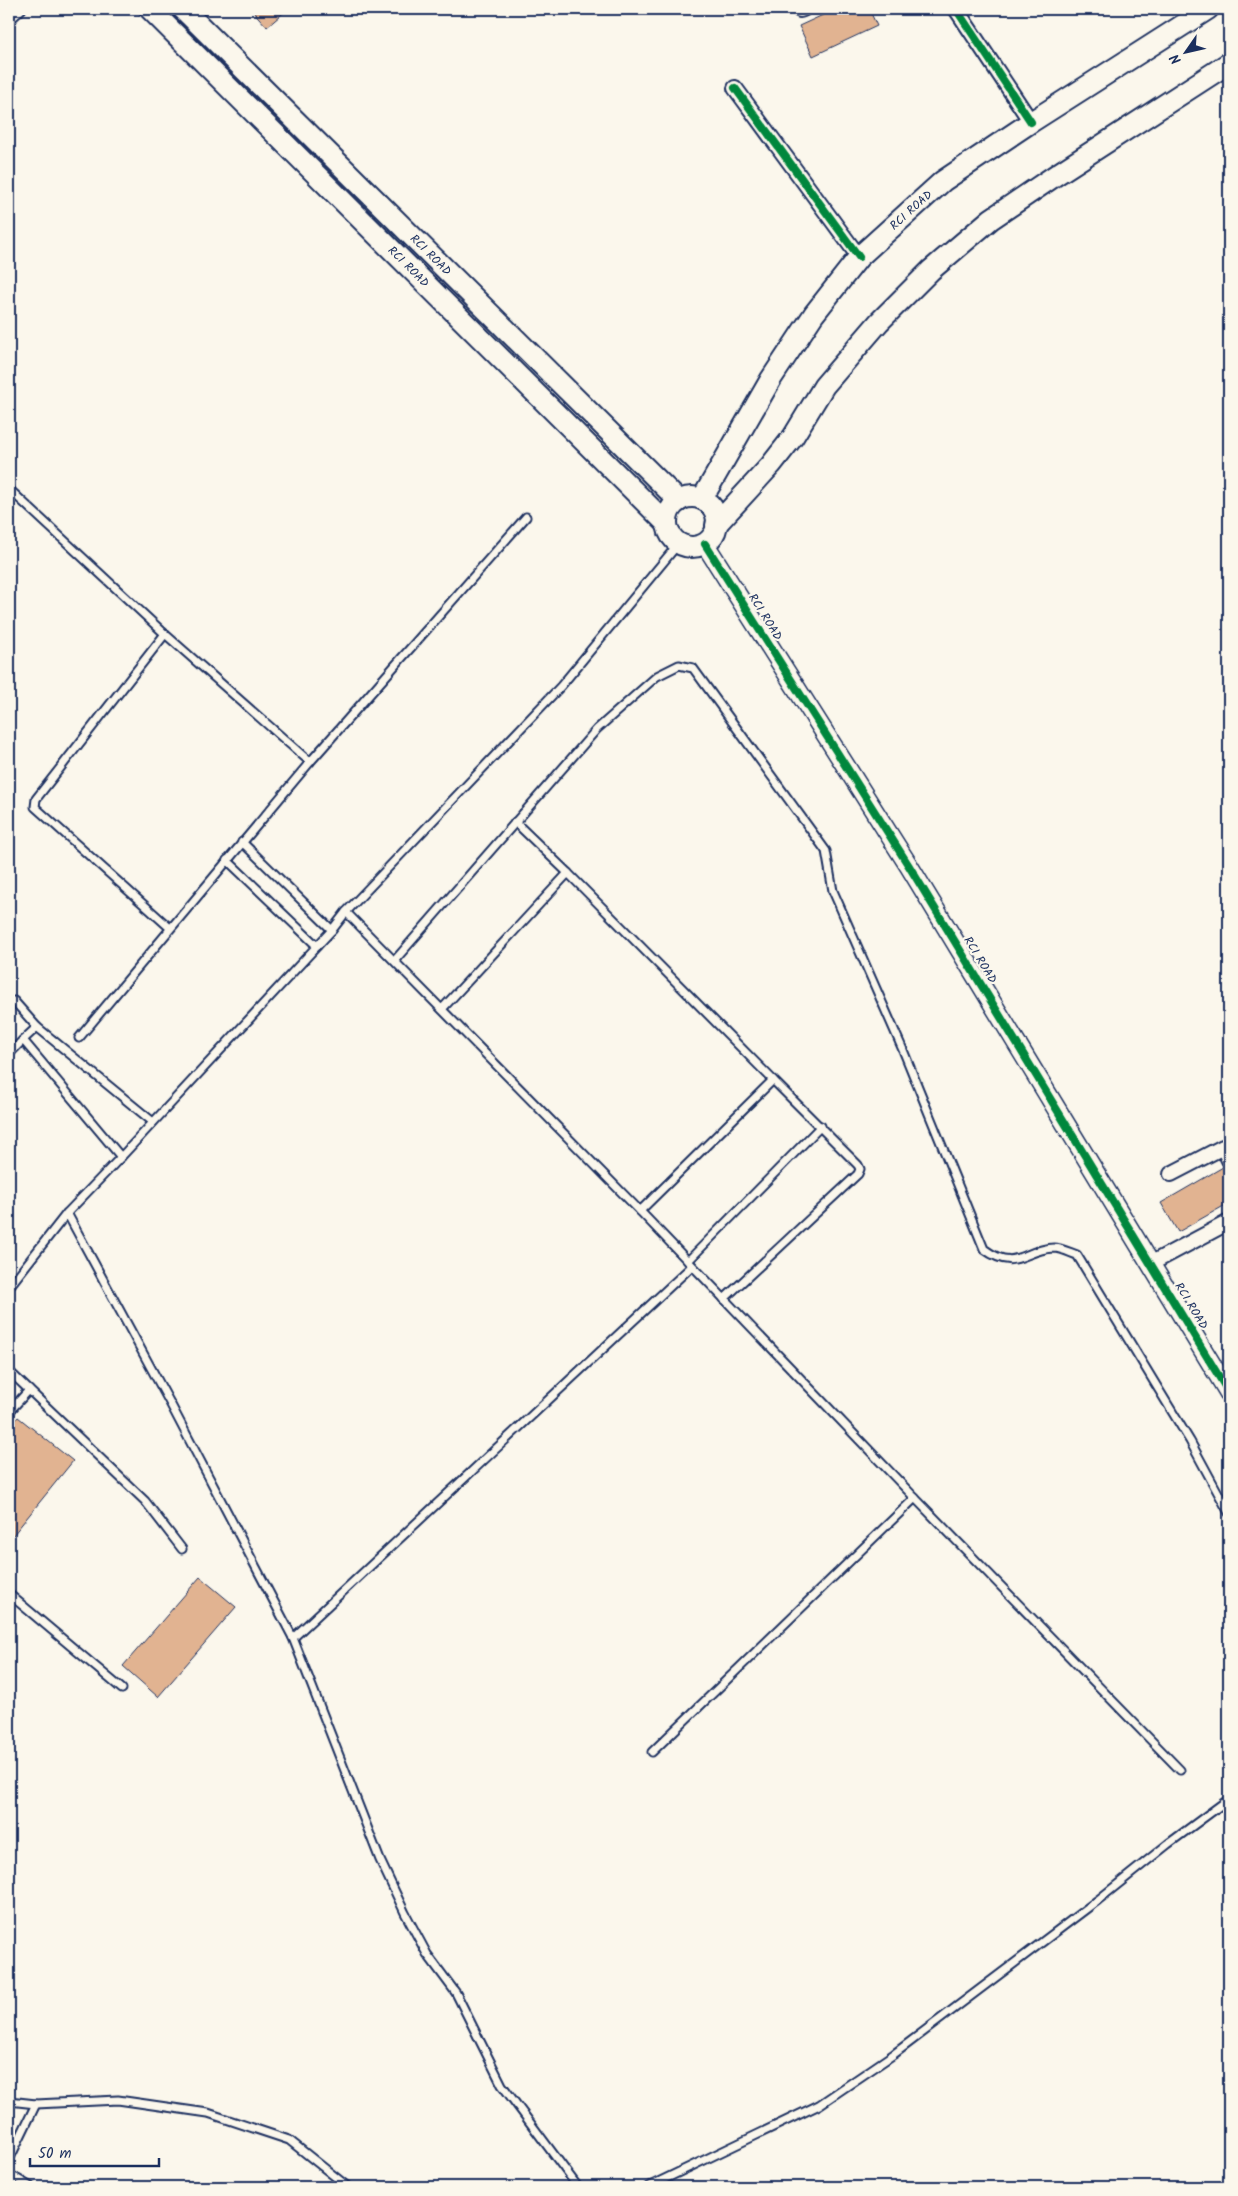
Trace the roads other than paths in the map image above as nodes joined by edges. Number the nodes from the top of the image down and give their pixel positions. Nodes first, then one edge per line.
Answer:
1 (22, 9) edge
2 (150, 9) edge
3 (183, 9) edge
4 (956, 9) edge
5 (1208, 9) edge
6 (9, 21) edge
7 (1229, 63) edge
8 (735, 88) dead end
9 (1031, 122) junction
10 (859, 257) junction
11 (9, 489) edge
12 (702, 499) junction
13 (679, 501) junction
14 (526, 517) dead end
15 (667, 524) junction
16 (716, 525) junction
17 (679, 543) junction
18 (705, 544) junction
19 (165, 634) junction
20 (310, 762) junction
21 (515, 822) junction
22 (242, 842) junction
23 (227, 860) junction
24 (568, 873) junction
25 (346, 912) junction
26 (170, 928) junction
27 (332, 930) junction
28 (317, 946) junction
29 (395, 960) junction
30 (9, 1006) edge
31 (442, 1009) junction
32 (37, 1027) junction
33 (79, 1038) dead end
34 (23, 1040) junction
35 (9, 1054) edge
36 (773, 1080) junction
37 (153, 1122) junction
38 (821, 1126) junction
39 (121, 1157) junction
40 (1229, 1160) edge
41 (1171, 1174) dead end
42 (640, 1211) junction
43 (67, 1213) junction
44 (1229, 1222) edge
45 (690, 1263) junction
46 (1152, 1264) junction
47 (9, 1287) edge
48 (724, 1299) junction
49 (9, 1371) edge
50 (30, 1390) junction
51 (1229, 1393) edge
52 (9, 1412) edge
53 (915, 1498) junction
54 (1229, 1513) edge
55 (182, 1549) dead end
56 (9, 1594) edge
57 (293, 1638) junction
58 (122, 1689) dead end
59 (652, 1752) dead end
60 (1180, 1770) dead end
61 (1229, 1799) edge
62 (9, 2101) edge
63 (36, 2104) junction
64 (9, 2160) edge
65 (9, 2174) edge
66 (31, 2187) edge
67 (348, 2187) edge
68 (578, 2187) edge
69 (648, 2187) edge

1 - 6 lane
2 - 15 main road, RCI ROAD
3 - 13 main road, RCI ROAD
4 - 9 street
5 - 9 main road, RCI ROAD
7 - 16 main road
8 - 10 street
9 - 10 main road, RCI ROAD
10 - 12 main road, RCI ROAD
11 - 19 lane
12 - 13 main road
12 - 16 main road
13 - 15 main road
14 - 20 lane
15 - 17 main road
16 - 18 main road
17 - 18 main road
17 - 25 lane
18 - 46 street, RCI ROAD
19 - 20 lane
19 - 26 lane
20 - 22 lane
21 - 24 lane
21 - 29 lane
21 - 54 lane
22 - 23 lane
22 - 27 lane
23 - 26 lane
23 - 28 lane
24 - 31 lane
24 - 36 lane
25 - 27 lane
25 - 29 lane
26 - 33 lane
27 - 28 lane
28 - 37 lane
29 - 31 lane
30 - 32 lane
31 - 42 lane
32 - 34 lane
32 - 37 lane
34 - 35 lane
34 - 39 lane
36 - 38 lane
36 - 42 lane
37 - 39 lane
38 - 45 lane
38 - 48 lane
39 - 43 lane
40 - 41 street
42 - 45 lane
43 - 47 lane
43 - 57 lane
44 - 46 street
45 - 48 lane
45 - 57 lane
46 - 51 street, RCI ROAD
48 - 53 lane
49 - 50 lane
50 - 52 lane
50 - 55 lane
53 - 59 lane
53 - 60 lane
56 - 58 lane
57 - 68 lane
61 - 69 lane
62 - 63 lane
63 - 64 lane
63 - 67 lane
65 - 66 lane

